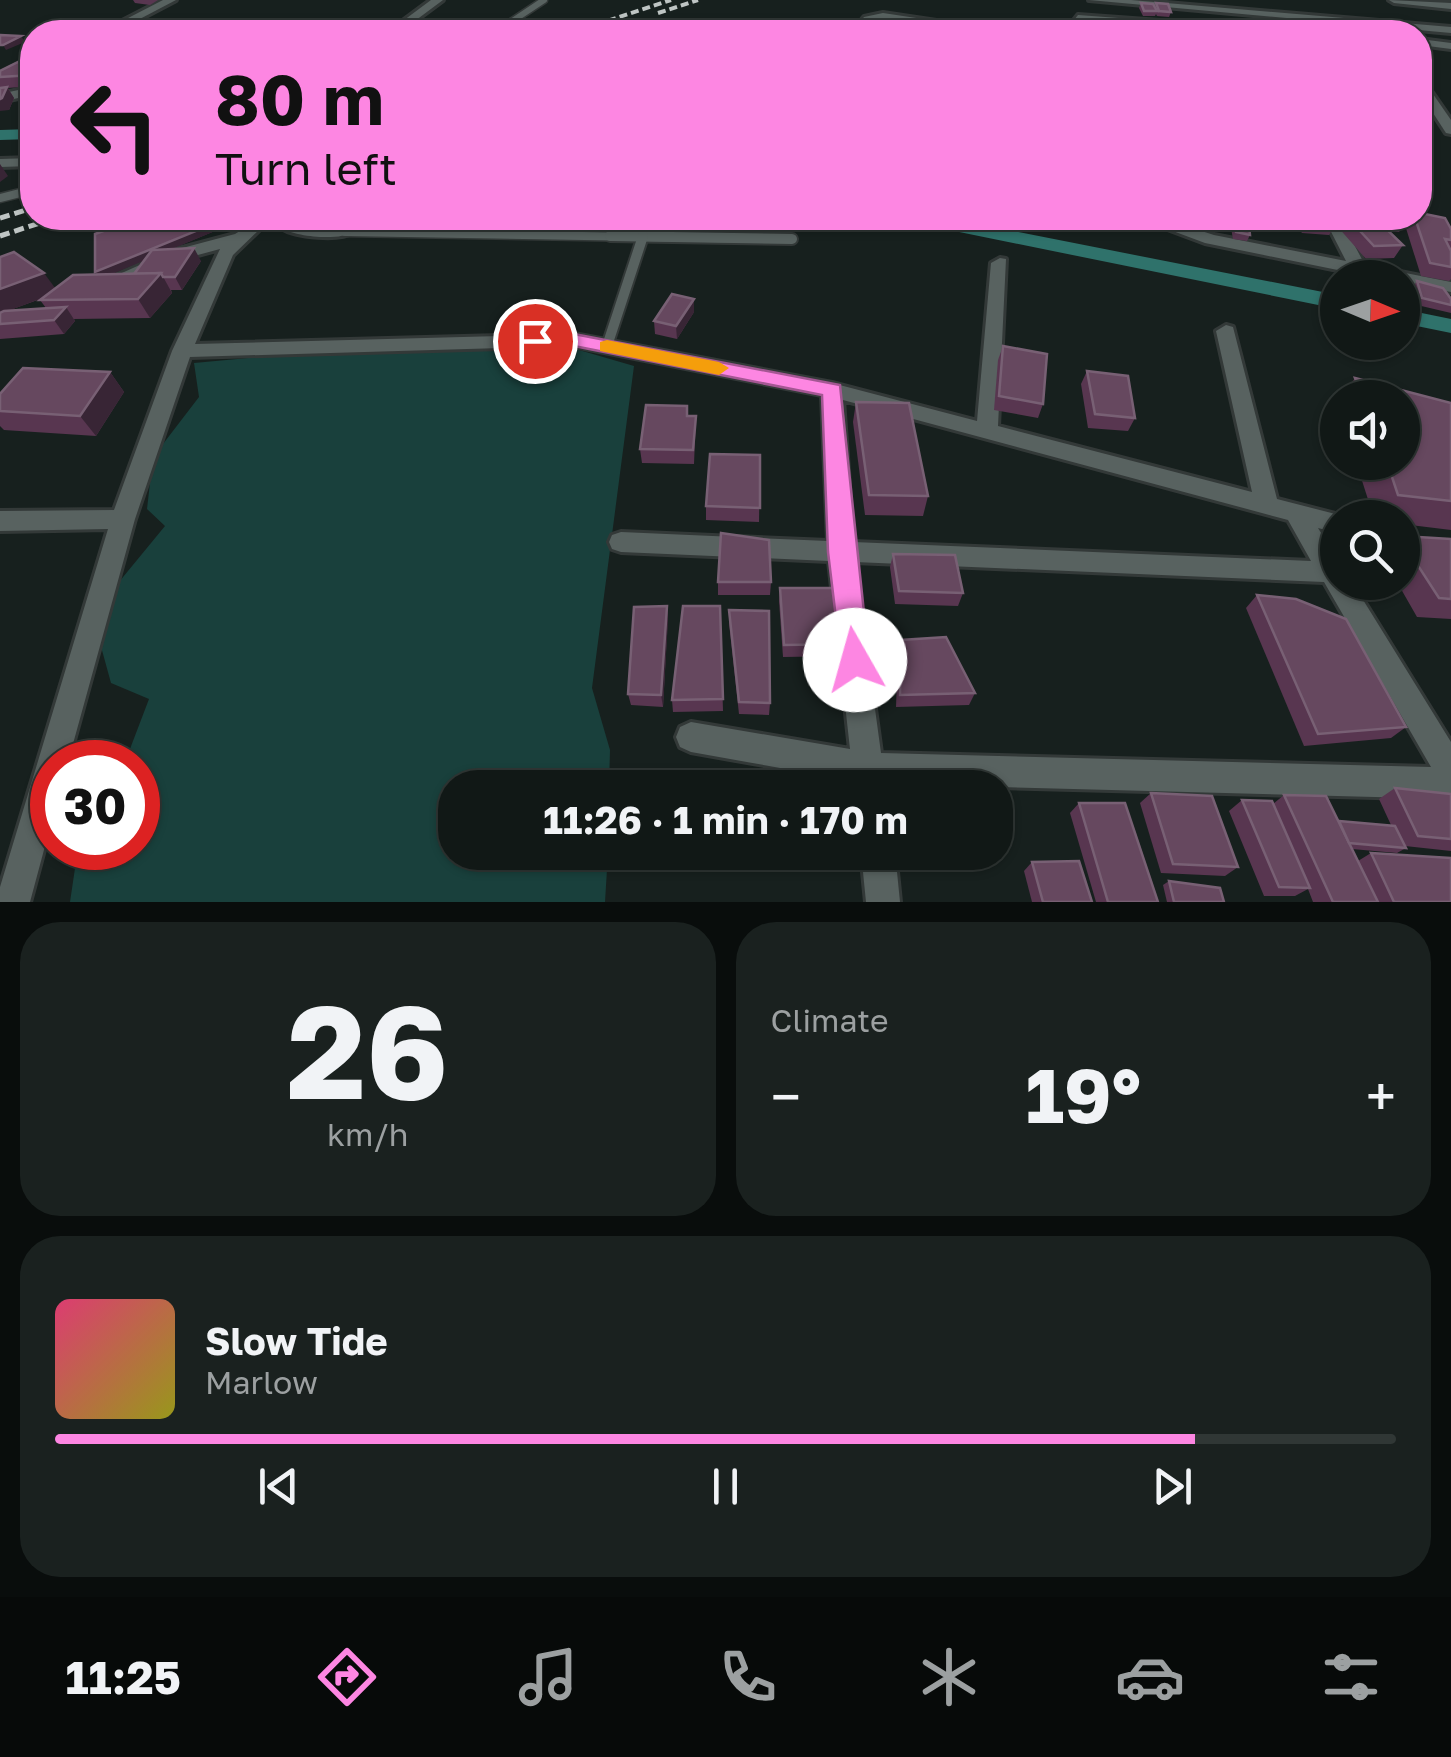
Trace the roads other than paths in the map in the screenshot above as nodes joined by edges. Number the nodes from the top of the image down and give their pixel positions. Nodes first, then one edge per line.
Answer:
1 (171, 0) edge
2 (438, 0) edge
3 (544, 0) edge
4 (1094, 0) edge
5 (1398, 0) edge
6 (1451, 2) edge
7 (1182, 4) edge
8 (1310, 4) dead end
9 (1407, 13) junction
10 (1451, 18) edge
11 (131, 20) edge
12 (410, 20) edge
13 (514, 20) edge
14 (868, 20) edge
15 (909, 20) edge
16 (1333, 20) edge
17 (1412, 20) edge
18 (1432, 102) edge
19 (1451, 130) edge
20 (253, 230) edge
21 (318, 230) edge
22 (1187, 230) edge
23 (1338, 230) edge
24 (345, 232) joint
25 (643, 236) junction
26 (792, 238) dead end
27 (237, 239) junction
28 (1322, 260) edge
29 (1354, 260) edge
30 (1000, 262) dead end
31 (1420, 280) edge
32 (1451, 287) edge
33 (89, 291) edge
34 (1226, 331) dead end
35 (607, 346) junction
36 (182, 351) junction
37 (832, 390) junction
38 (987, 432) junction
39 (1266, 506) junction
40 (1297, 514) junction
41 (123, 519) junction
42 (0, 520) edge
43 (1320, 520) edge
44 (620, 542) dead end
45 (841, 552) junction
46 (1320, 554) edge
47 (1320, 572) edge
48 (1347, 600) edge
49 (692, 737) dead end
50 (60, 740) edge
51 (834, 770) edge
52 (868, 770) edge
53 (1451, 771) edge
54 (1013, 779) edge
55 (1451, 783) edge
56 (30, 843) edge
57 (880, 870) edge
58 (13, 902) edge
59 (884, 902) edge

1 - 11 street
2 - 12 street
3 - 13 lane
4 - 7 street
5 - 6 street
5 - 9 street
7 - 16 street
8 - 9 street
9 - 10 street
9 - 17 street
14 - 15 street
18 - 19 street
20 - 27 street
21 - 24 street
22 - 28 street
23 - 29 street
24 - 25 lane
25 - 26 lane
25 - 35 lane
27 - 33 street
27 - 36 street
30 - 38 street
31 - 32 street
34 - 39 street
35 - 36 street
35 - 37 street
36 - 41 street
37 - 38 street
37 - 45 street
38 - 39 street
39 - 40 street
40 - 43 street
40 - 46 street
41 - 42 street
41 - 50 street
44 - 45 street
45 - 47 street
45 - 52 street
48 - 53 street
49 - 51 street
54 - 55 street
56 - 58 street
57 - 59 street

